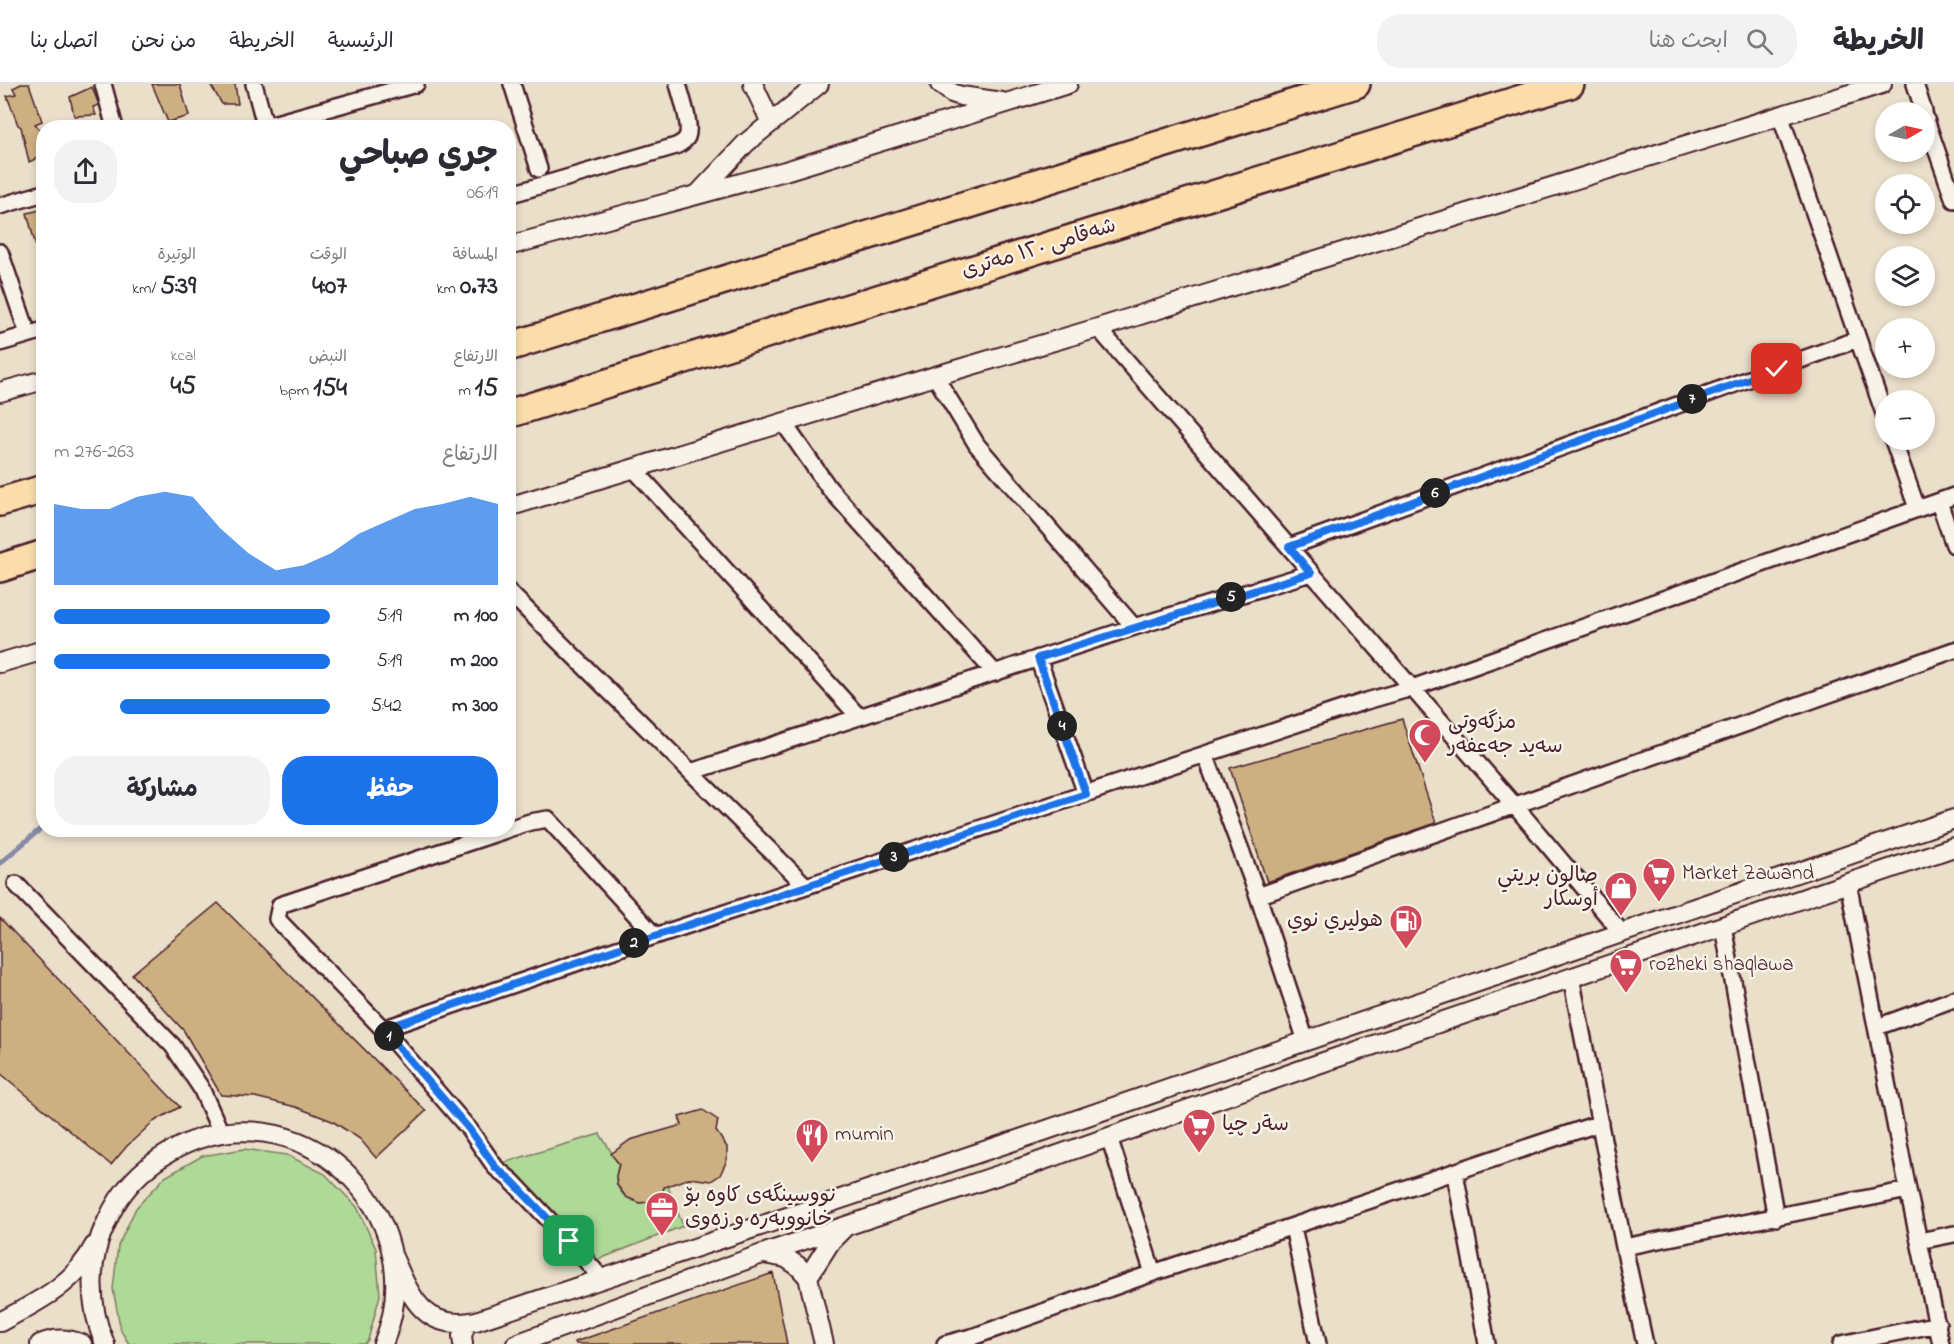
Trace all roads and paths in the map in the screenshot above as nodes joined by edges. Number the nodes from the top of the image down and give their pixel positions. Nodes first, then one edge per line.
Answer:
1 (103, 84) edge
2 (254, 84) edge
3 (416, 84) edge
4 (512, 84) edge
5 (678, 84) edge
6 (753, 84) edge
7 (819, 84) edge
8 (940, 84) edge
9 (1068, 84) edge
10 (1356, 84) edge
11 (1570, 84) edge
12 (1882, 84) edge
13 (1915, 84) edge
14 (398, 87) edge
15 (1921, 102) edge
16 (1009, 103) junction
17 (1780, 116) junction
18 (113, 120) edge
19 (261, 120) edge
20 (283, 120) edge
21 (771, 123) junction
22 (1935, 145) edge
23 (539, 169) dead end
24 (516, 193) edge
25 (699, 194) junction
26 (36, 195) edge
27 (1954, 200) edge
28 (0, 206) edge
29 (516, 244) edge
30 (0, 252) edge
31 (1098, 328) junction
32 (36, 332) edge
33 (1858, 339) junction
34 (0, 343) edge
35 (516, 345) edge
36 (935, 375) junction
37 (36, 382) edge
38 (1876, 390) edge
39 (0, 392) edge
40 (516, 412) edge
41 (783, 422) junction
42 (1897, 450) edge
43 (633, 468) junction
44 (36, 491) edge
45 (1954, 496) edge
46 (0, 502) edge
47 (1939, 502) junction
48 (516, 505) edge
49 (1917, 508) junction
50 (1954, 544) edge
51 (1289, 547) junction
52 (36, 557) edge
53 (0, 568) edge
54 (1311, 573) junction
55 (516, 599) edge
56 (1134, 627) junction
57 (1954, 650) edge
58 (36, 652) edge
59 (1038, 658) junction
60 (0, 663) edge
61 (995, 673) junction
62 (1412, 688) junction
63 (860, 717) junction
64 (1205, 754) junction
65 (691, 772) junction
66 (1086, 794) junction
67 (1515, 806) junction
68 (1954, 819) edge
69 (516, 826) edge
70 (483, 837) edge
71 (1954, 847) edge
72 (1848, 883) junction
73 (16, 884) dead end
74 (806, 886) junction
75 (1258, 896) junction
76 (1723, 926) junction
77 (1622, 933) junction
78 (655, 936) junction
79 (1571, 977) junction
80 (1954, 999) edge
81 (1877, 1027) junction
82 (383, 1029) junction
83 (1306, 1041) junction
84 (1600, 1123) junction
85 (221, 1133) junction
86 (1026, 1137) junction
87 (1109, 1137) junction
88 (1035, 1163) junction
89 (1455, 1173) junction
90 (1908, 1190) junction
91 (1776, 1218) junction
92 (845, 1226) junction
93 (1293, 1227) junction
94 (102, 1231) junction
95 (1954, 1234) edge
96 (1919, 1241) junction
97 (1624, 1247) junction
98 (762, 1254) junction
99 (393, 1257) junction
100 (1153, 1273) junction
101 (808, 1277) junction
102 (602, 1279) junction
103 (0, 1322) edge
104 (466, 1323) junction
105 (1938, 1324) junction
106 (976, 1340) edge
107 (40, 1344) edge
108 (82, 1344) edge
109 (105, 1344) edge
110 (383, 1344) edge
111 (463, 1344) edge
112 (516, 1344) edge
113 (824, 1344) edge
114 (945, 1344) edge
115 (1318, 1344) edge
116 (1487, 1344) edge
117 (1645, 1344) edge
118 (1841, 1344) edge
119 (1941, 1344) edge

1 - 18 street
2 - 19 street
3 - 14 street
4 - 23 street
5 - 24 street
6 - 21 street
7 - 21 street
8 - 16 street
9 - 16 street
10 - 35 highway
11 - 40 highway, شەقامی ١٢٠ مەتری
12 - 17 street
13 - 15 street
14 - 20 street
16 - 25 street
17 - 31 street
17 - 33 street
21 - 25 street
22 - 27 street
25 - 29 street
26 - 28 street
30 - 32 street
31 - 36 street
31 - 51 street
32 - 34 street
33 - 38 street
33 - 51 street
36 - 41 street
36 - 56 street
37 - 39 street
41 - 43 street
41 - 61 street
42 - 49 street
43 - 48 street
43 - 63 street
44 - 46 highway
45 - 47 street
47 - 49 street
47 - 50 street
49 - 62 street
51 - 54 street
52 - 53 highway
54 - 56 street
54 - 62 street
55 - 65 street
56 - 59 street
57 - 67 street
58 - 60 street
59 - 61 street
59 - 66 street
61 - 63 street
62 - 64 street
62 - 67 street
63 - 65 street
64 - 66 street
64 - 75 street
65 - 74 street
66 - 74 street
67 - 75 street
67 - 77 street
68 - 77 street
69 - 78 street
70 - 82 street
71 - 72 street
72 - 76 street
72 - 81 street
73 - 85 street
74 - 78 street
75 - 83 street
76 - 79 street
76 - 91 street
77 - 83 street
78 - 82 street
79 - 84 street
79 - 87 street
80 - 81 street
81 - 90 street
82 - 102 street
83 - 86 street
84 - 89 street
84 - 97 street
85 - 94 street
85 - 99 street
86 - 88 street
86 - 102 street
87 - 88 street
87 - 100 street
88 - 92 street
89 - 93 street
89 - 116 street
90 - 91 street
90 - 96 street
91 - 97 street
92 - 98 street
92 - 101 street
93 - 100 street
93 - 115 street
94 - 103 street
94 - 109 street
95 - 96 street
96 - 105 street
97 - 117 street
98 - 101 street
98 - 112 street
99 - 104 street
99 - 110 street
100 - 106 street
101 - 113 street
102 - 104 street
104 - 111 street
105 - 118 street
105 - 119 street
106 - 114 street
107 - 108 street

